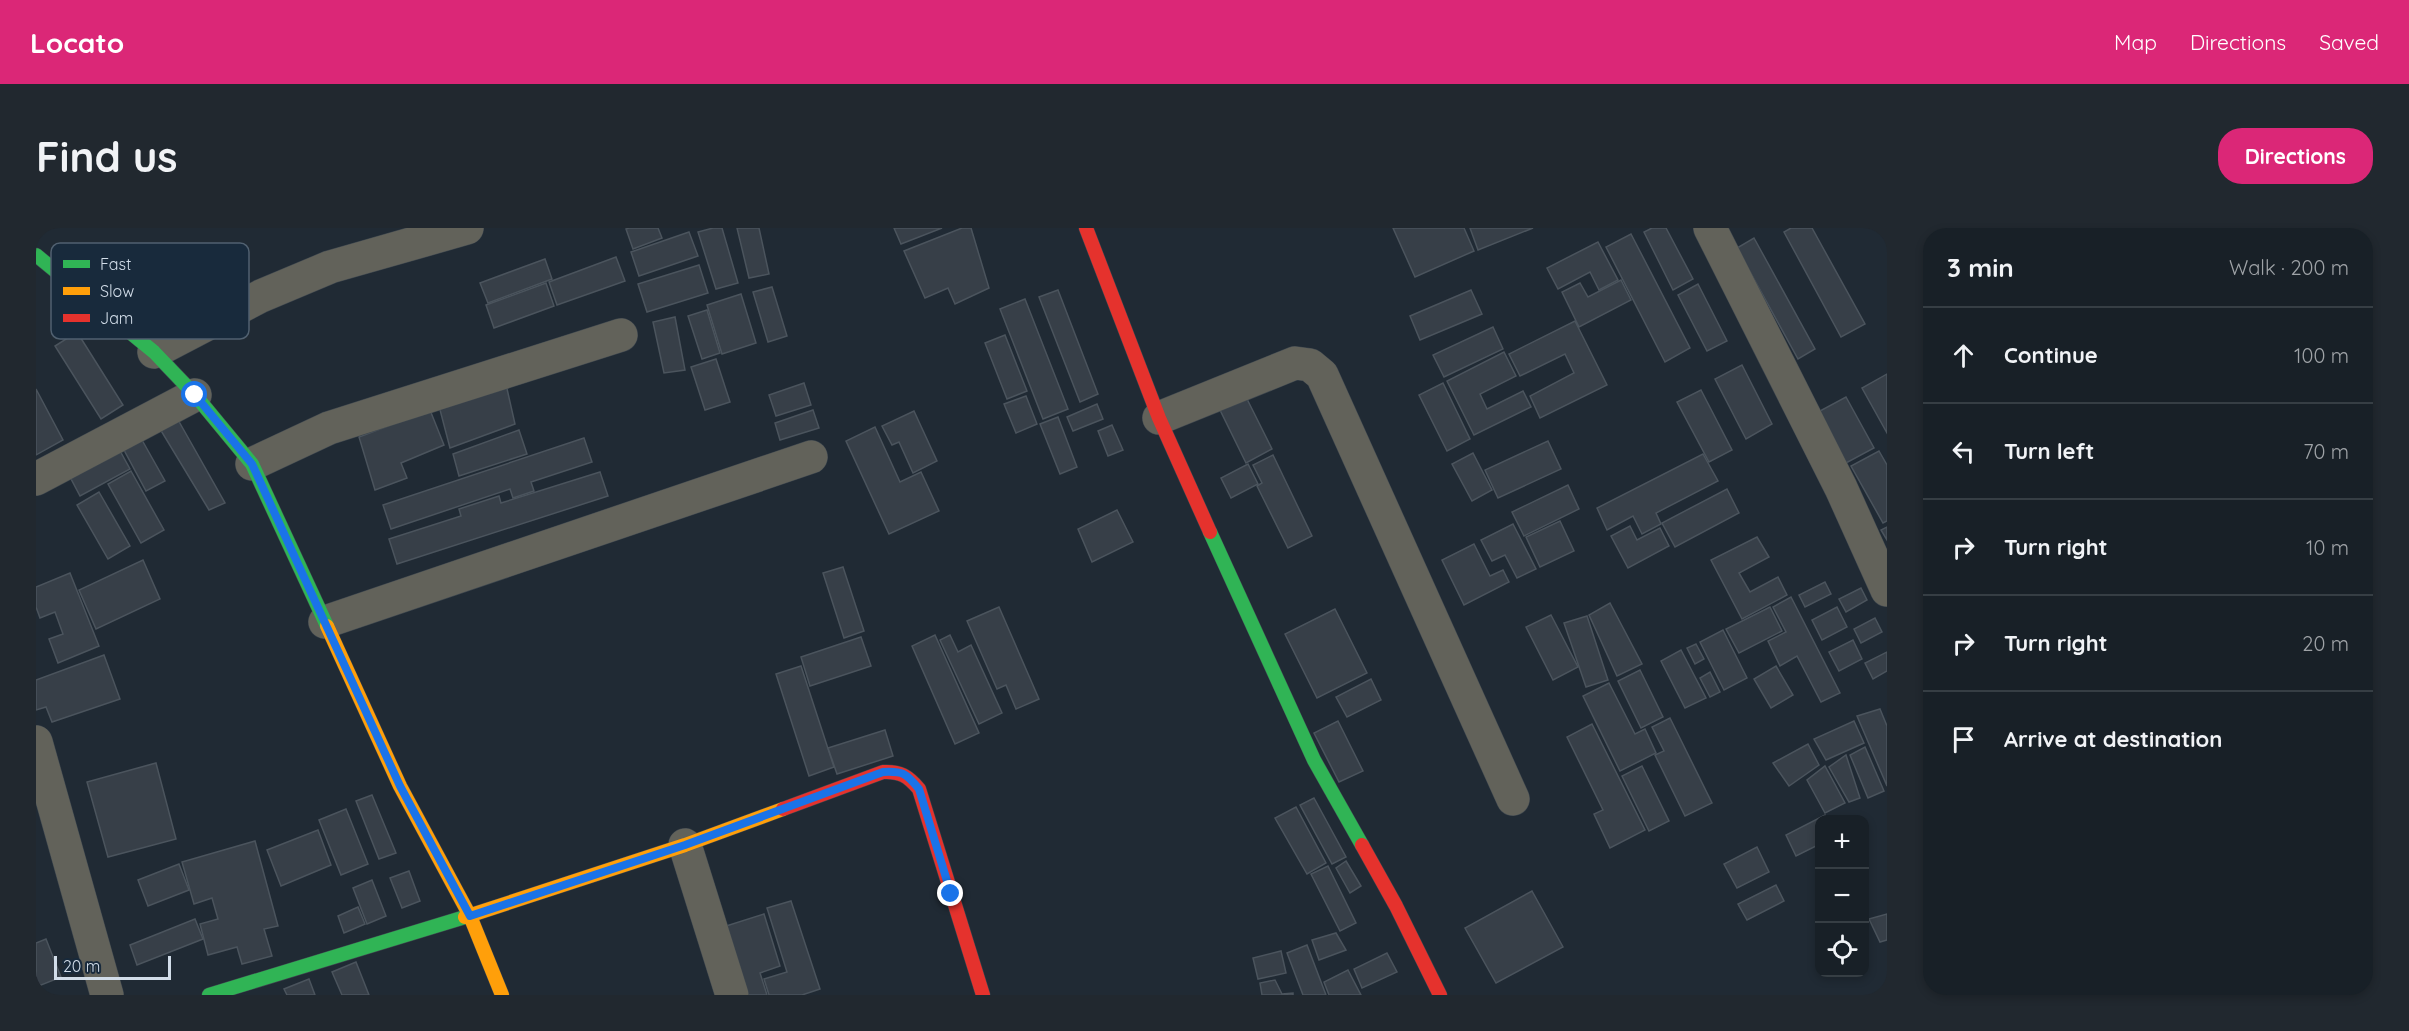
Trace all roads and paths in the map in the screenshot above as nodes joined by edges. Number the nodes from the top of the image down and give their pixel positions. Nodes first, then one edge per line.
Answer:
1 (467, 228) edge
2 (1086, 228) edge
3 (1710, 228) edge
4 (36, 255) edge
5 (51, 267) edge
6 (249, 302) edge
7 (621, 335) dead end
8 (138, 339) edge
9 (179, 339) edge
10 (154, 352) junction
11 (195, 395) junction
12 (1159, 418) junction
13 (812, 457) dead end
14 (252, 464) junction
15 (36, 479) edge
16 (1887, 590) edge
17 (326, 622) junction
18 (36, 742) edge
19 (1513, 799) dead end
20 (685, 845) junction
21 (470, 916) junction
22 (107, 995) edge
23 (209, 995) edge
24 (502, 995) edge
25 (732, 995) edge
26 (983, 995) edge
27 (1440, 995) edge

1 - 6 street
2 - 12 street
3 - 16 street
4 - 5 street
7 - 14 street
8 - 10 street
9 - 10 street
10 - 11 street
11 - 14 street
11 - 15 street
12 - 19 street
12 - 27 street
13 - 17 street
14 - 17 street
17 - 21 street
18 - 22 street
20 - 21 street
20 - 25 street
20 - 26 street
21 - 23 street
21 - 24 street

